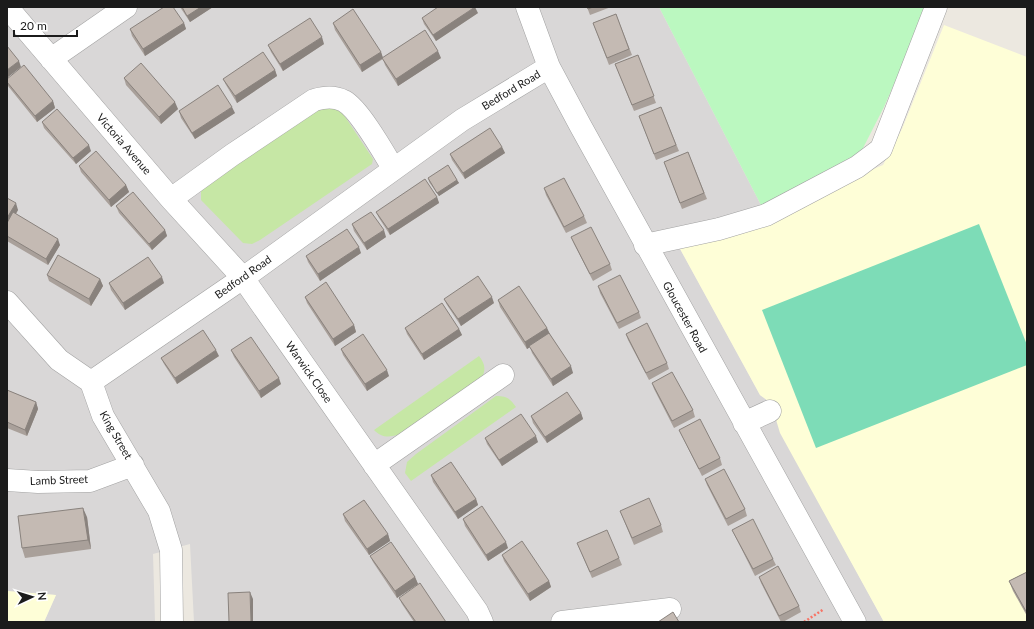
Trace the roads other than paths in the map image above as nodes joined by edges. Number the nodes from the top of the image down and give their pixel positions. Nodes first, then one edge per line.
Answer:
1 (7, 7) edge
2 (126, 7) edge
3 (527, 7) edge
4 (936, 7) edge
5 (50, 59) junction
6 (549, 66) junction
7 (393, 168) junction
8 (171, 199) junction
9 (645, 245) junction
10 (243, 278) junction
11 (7, 302) edge
12 (503, 375) dead end
13 (91, 382) junction
14 (770, 411) dead end
15 (744, 422) junction
16 (133, 465) junction
17 (374, 465) junction
18 (7, 480) edge
19 (670, 609) dead end
20 (172, 622) edge
21 (482, 622) edge
22 (562, 622) edge
23 (855, 622) edge

1 - 5 street, Victoria Avenue
2 - 5 street
3 - 6 street, Gloucester Road
4 - 9 street
5 - 8 street, Victoria Avenue
6 - 7 street, Bedford Road
6 - 9 street, Gloucester Road
7 - 8 street
7 - 10 street, Bedford Road
8 - 10 street, Victoria Avenue
9 - 15 street, Gloucester Road
10 - 13 street, Bedford Road
10 - 17 street, Warwick Close
11 - 13 street
12 - 17 street
13 - 16 street, King Street
14 - 15 street
15 - 23 street, Gloucester Road
16 - 18 street, Lamb Street
16 - 20 street, King Street
17 - 21 street, Warwick Close
19 - 22 street

